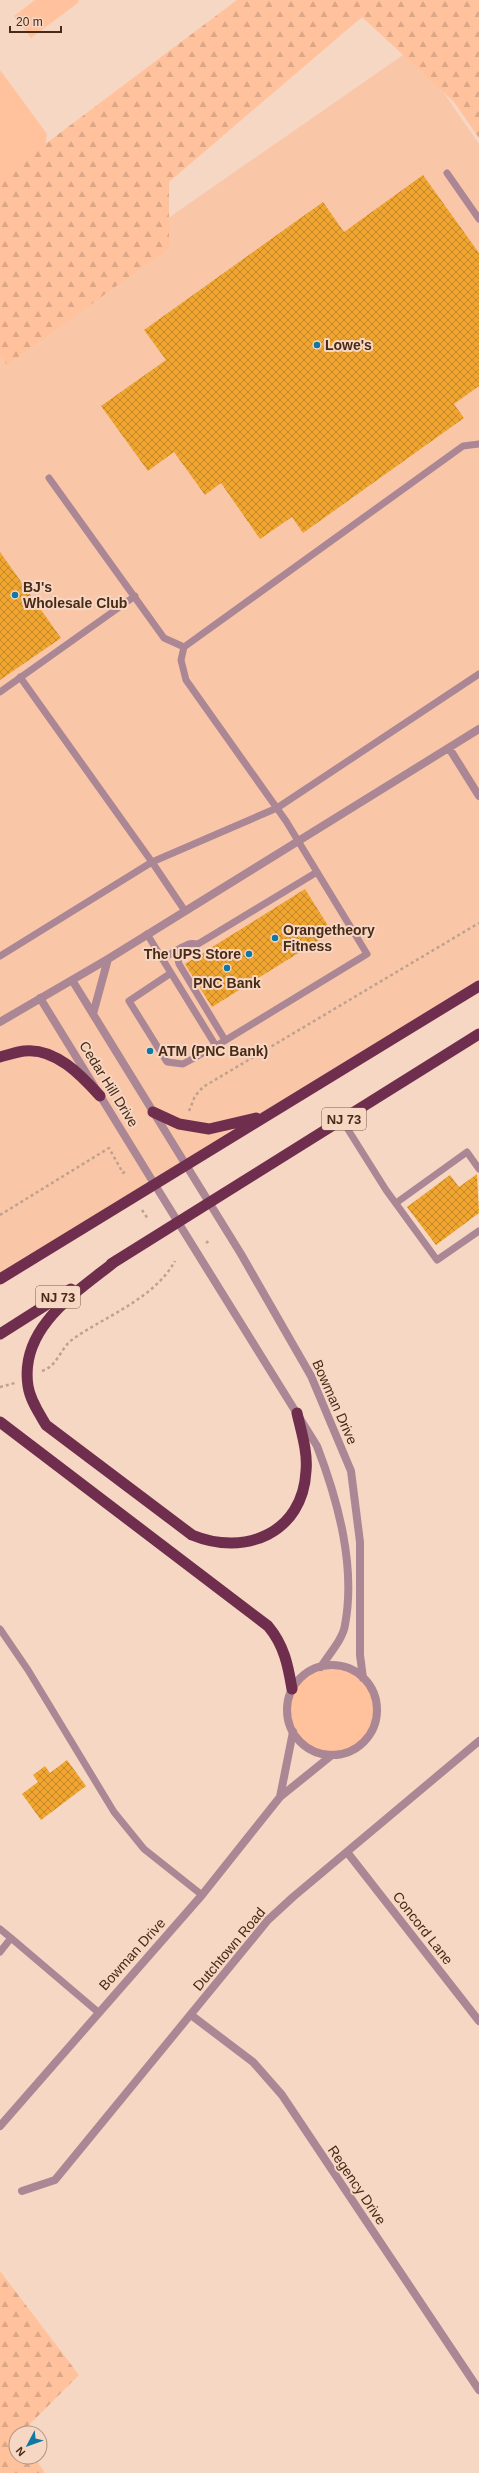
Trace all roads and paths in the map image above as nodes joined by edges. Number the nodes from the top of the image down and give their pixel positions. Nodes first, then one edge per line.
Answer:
1 (447, 173) dead end
2 (479, 219) edge
3 (479, 444) edge
4 (49, 478) dead end
5 (135, 596) junction
6 (184, 647) junction
7 (479, 674) edge
8 (20, 678) junction
9 (0, 692) edge
10 (479, 729) edge
11 (449, 748) junction
12 (479, 796) edge
13 (277, 808) junction
14 (298, 841) junction
15 (152, 862) junction
16 (317, 872) junction
17 (185, 911) junction
18 (479, 923) edge
19 (147, 934) junction
20 (184, 946) junction
21 (0, 956) edge
22 (108, 958) junction
23 (162, 959) junction
24 (171, 973) junction
25 (72, 980) junction
26 (479, 986) edge
27 (40, 998) junction
28 (93, 1014) junction
29 (0, 1022) edge
30 (479, 1034) edge
31 (225, 1040) junction
32 (216, 1046) junction
33 (0, 1057) edge
34 (100, 1096) junction
35 (153, 1112) junction
36 (188, 1116) dead end
37 (264, 1116) junction
38 (342, 1120) junction
39 (186, 1165) junction
40 (479, 1169) edge
41 (127, 1170) dead end
42 (156, 1185) junction
43 (396, 1203) junction
44 (210, 1204) junction
45 (142, 1210) dead end
46 (0, 1215) edge
47 (148, 1219) dead end
48 (179, 1222) junction
49 (479, 1231) edge
50 (210, 1240) dead end
51 (206, 1243) dead end
52 (117, 1260) junction
53 (175, 1261) dead end
54 (22, 1265) junction
55 (0, 1273) edge
56 (0, 1278) edge
57 (0, 1334) edge
58 (36, 1371) dead end
59 (18, 1382) dead end
60 (0, 1387) edge
61 (297, 1413) junction
62 (0, 1422) edge
63 (0, 1630) edge
64 (321, 1667) junction
65 (363, 1678) junction
66 (292, 1689) junction
67 (293, 1732) junction
68 (479, 1742) edge
69 (332, 1755) junction
70 (280, 1797) junction
71 (347, 1852) junction
72 (202, 1895) junction
73 (0, 1929) edge
74 (11, 1938) junction
75 (0, 1952) edge
76 (98, 2012) junction
77 (191, 2016) junction
78 (479, 2021) edge
79 (0, 2126) edge
80 (22, 2191) dead end
81 (479, 2390) edge

1 - 2 lane
3 - 6 lane
4 - 5 lane
5 - 6 lane
5 - 8 lane
6 - 13 lane
7 - 13 lane
8 - 9 lane
8 - 15 lane
10 - 11 street
11 - 12 street
11 - 14 street
13 - 14 lane
13 - 15 lane
14 - 16 lane
14 - 17 street
15 - 17 lane
15 - 21 lane
16 - 20 lane
16 - 31 lane
17 - 19 street
18 - 36 path
19 - 22 street
19 - 23 lane
20 - 23 lane
20 - 31 lane
22 - 25 street
22 - 28 street
23 - 24 lane
24 - 32 lane
24 - 32 lane
25 - 27 street
25 - 28 street, Cedar Hill Drive
26 - 37 highway
27 - 29 street
27 - 34 street, Cedar Hill Drive
28 - 35 street, Cedar Hill Drive
30 - 38 highway, NJ 73
31 - 32 lane
33 - 34 highway
34 - 42 street, Cedar Hill Drive
35 - 37 highway
35 - 39 street, Cedar Hill Drive
37 - 39 highway
38 - 43 lane
38 - 44 highway, NJ 73
39 - 42 highway
39 - 44 street, Bowman Drive
40 - 43 lane
41 - 46 path
42 - 48 street
42 - 54 highway
43 - 49 lane
44 - 48 highway, NJ 73
44 - 65 street, Bowman Drive
45 - 47 path
48 - 52 highway, NJ 73
48 - 61 street
50 - 51 path
52 - 57 highway, NJ 73
52 - 61 highway
53 - 58 path
54 - 55 highway
54 - 56 highway
59 - 60 path
61 - 64 street
62 - 66 highway
63 - 72 lane
64 - 65 street
64 - 66 street
65 - 69 street
66 - 67 street
67 - 69 street
67 - 70 street, Bowman Drive
68 - 71 street, Dutchtown Road
69 - 70 street, Bowman Drive
70 - 72 street, Bowman Drive
71 - 77 street, Dutchtown Road
71 - 78 street, Concord Lane
72 - 76 street, Bowman Drive
73 - 74 lane
74 - 75 lane
74 - 76 lane
76 - 79 street, Bowman Drive
77 - 80 street, Dutchtown Road
77 - 81 street, Regency Drive

